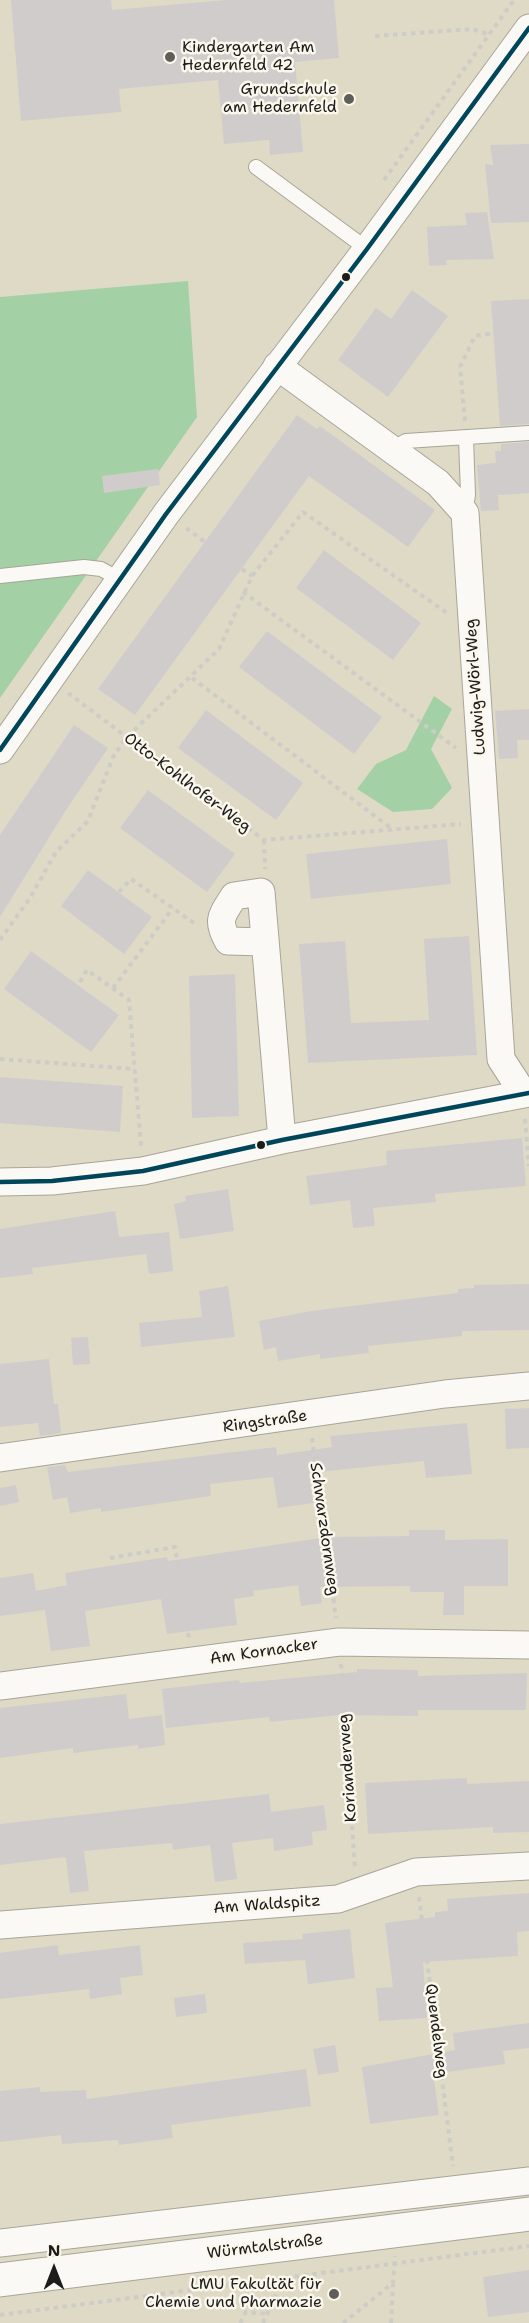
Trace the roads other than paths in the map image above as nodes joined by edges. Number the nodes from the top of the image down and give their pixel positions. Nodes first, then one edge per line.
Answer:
1 (529, 28) edge
2 (256, 167) dead end
3 (367, 249) junction
4 (278, 366) junction
5 (529, 434) edge
6 (466, 438) junction
7 (391, 449) junction
8 (465, 513) junction
9 (0, 576) edge
10 (119, 579) junction
11 (0, 750) edge
12 (265, 942) junction
13 (526, 1093) edge
14 (282, 1140) junction
15 (0, 1182) edge
16 (529, 1386) edge
17 (0, 1458) edge
18 (529, 1645) edge
19 (0, 1686) edge
20 (529, 1866) edge
21 (0, 1925) edge
22 (529, 2181) edge
23 (529, 2214) edge
24 (0, 2243) edge
25 (0, 2280) edge

1 - 3 street
2 - 3 lane
3 - 4 street
4 - 7 street
4 - 10 street
5 - 6 lane
6 - 7 lane
6 - 8 lane
7 - 8 street
8 - 13 street, Ludwig-Wörl-Weg
9 - 10 lane
10 - 11 street
12 - 12 street
12 - 14 street
13 - 14 street
14 - 15 street
16 - 17 street, Ringstraße
18 - 19 street, Am Kornacker
20 - 21 street, Am Waldspitz
22 - 24 street, Würmtalstraße
23 - 25 main road, Würmtalstraße

